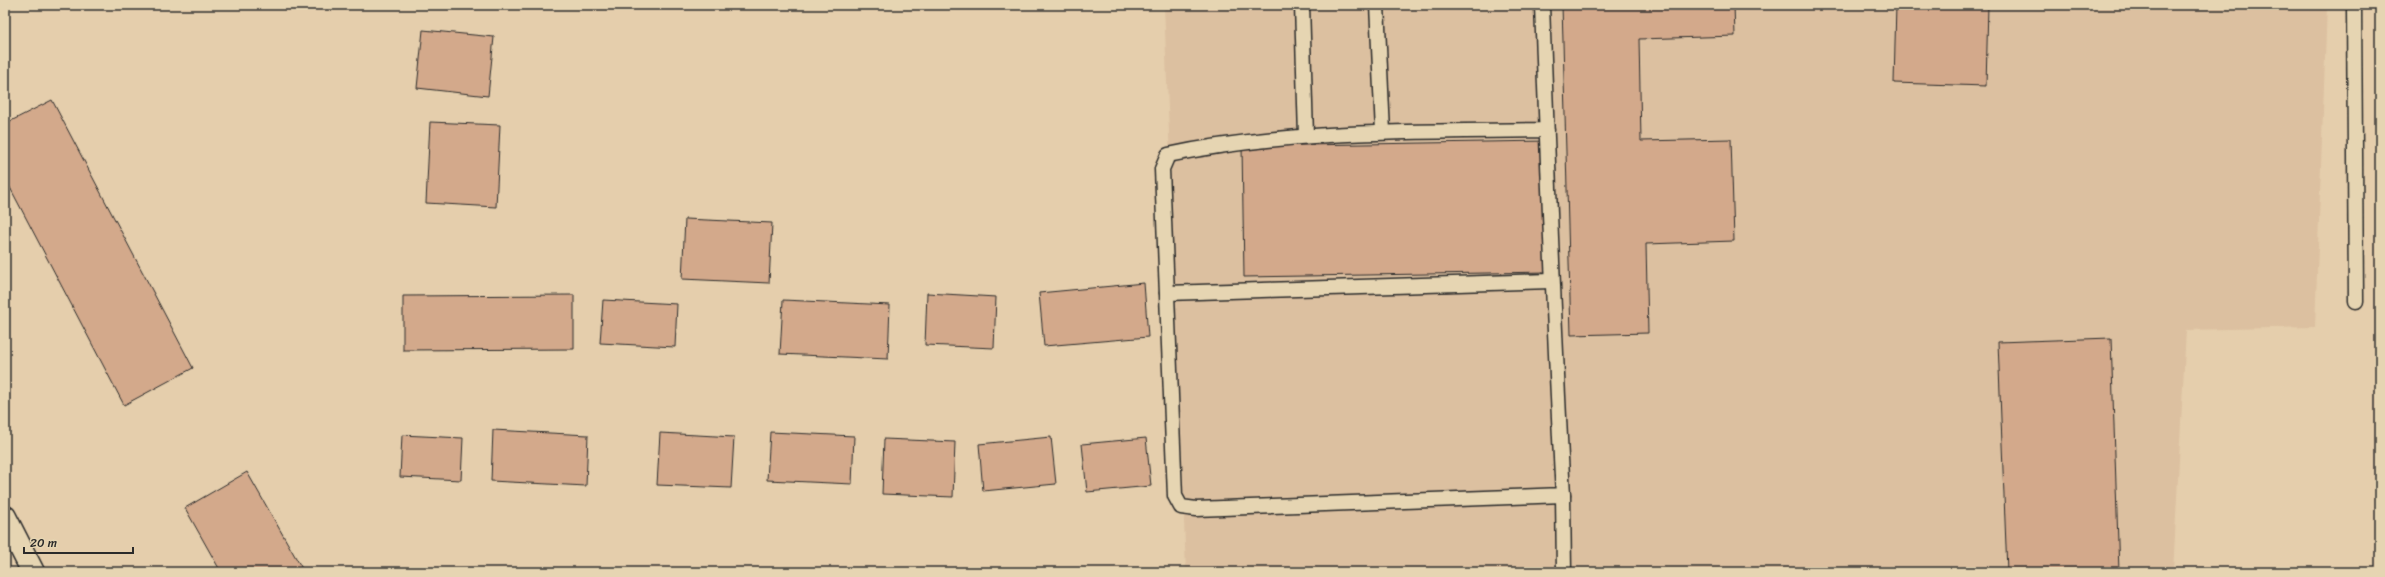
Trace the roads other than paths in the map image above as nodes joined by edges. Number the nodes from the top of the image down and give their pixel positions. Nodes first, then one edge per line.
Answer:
1 (1302, 5) edge
2 (1378, 5) edge
3 (1542, 5) edge
4 (2354, 5) edge
5 (1547, 130) junction
6 (1383, 132) junction
7 (1306, 136) junction
8 (1551, 281) junction
9 (1167, 293) junction
10 (2356, 301) dead end
11 (1563, 495) junction
12 (5, 517) edge
13 (33, 572) edge
14 (1564, 572) edge

1 - 7 lane
2 - 6 lane
3 - 5 lane
4 - 10 lane
5 - 6 lane
5 - 8 lane
6 - 7 lane
7 - 9 lane
8 - 9 lane
8 - 11 lane
9 - 11 lane
11 - 14 lane
12 - 13 main road

